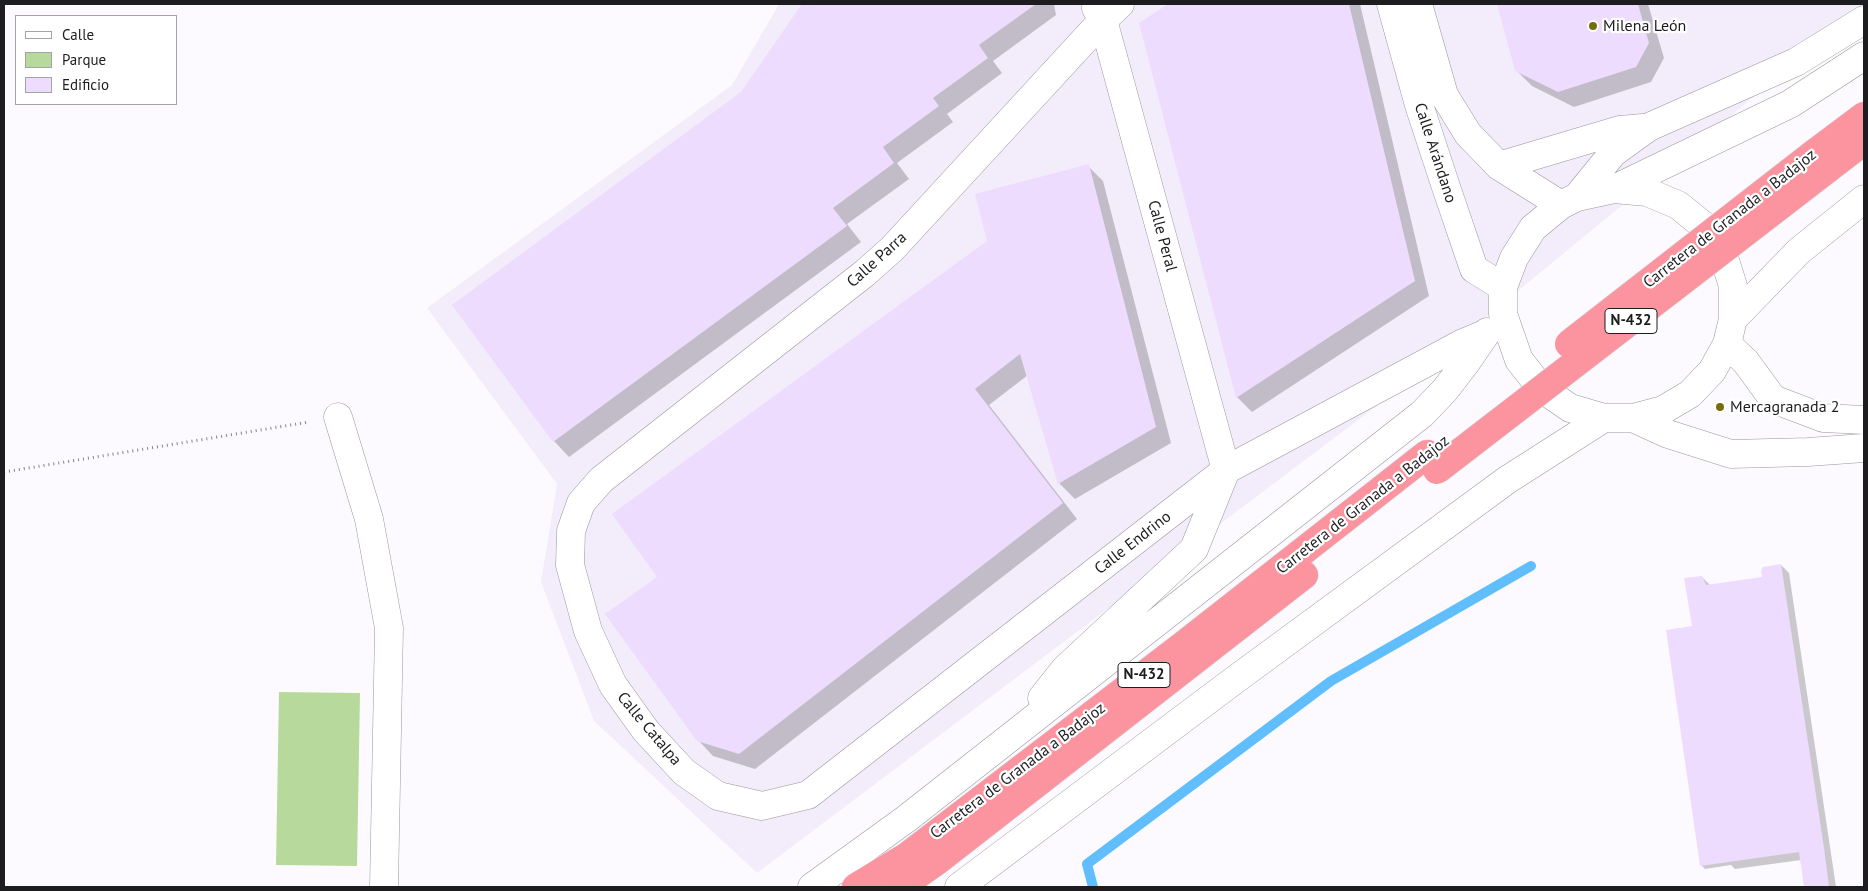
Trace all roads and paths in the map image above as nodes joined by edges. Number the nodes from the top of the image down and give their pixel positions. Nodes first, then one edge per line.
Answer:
1 (1391, 4) edge
2 (1418, 4) edge
3 (1105, 9) edge
4 (1864, 20) edge
5 (1864, 56) edge
6 (1864, 116) edge
7 (1649, 127) junction
8 (1864, 141) edge
9 (1818, 163) junction
10 (1499, 166) junction
11 (1614, 189) junction
12 (1864, 200) edge
13 (1569, 201) junction
14 (1503, 287) junction
15 (1503, 314) junction
16 (1730, 332) junction
17 (1485, 334) junction
18 (338, 417) joint
19 (1604, 418) junction
20 (1633, 418) junction
21 (1864, 420) edge
22 (1864, 448) edge
23 (1432, 462) junction
24 (1226, 470) junction
25 (4, 472) edge
26 (601, 480) joint
27 (1014, 733) junction
28 (808, 795) joint
29 (384, 887) edge
30 (812, 887) edge
31 (856, 887) edge
32 (900, 887) edge
33 (959, 887) edge

1 - 14 street, Calle Arándano
2 - 10 street, Calle Arándano
3 - 24 street, Calle Peral
3 - 26 street, Calle Parra
4 - 7 street
5 - 11 street
6 - 9 highway, Carretera de Granada a Badajoz / N-432
7 - 10 street
7 - 13 street
8 - 9 highway, Carretera de Granada a Badajoz / N-432
9 - 23 highway, Carretera de Granada a Badajoz / N-432, bridge
10 - 13 street, Calle Arándano
11 - 13 street
11 - 16 street
12 - 16 street
13 - 14 street
14 - 15 street
15 - 17 street
15 - 19 street
16 - 20 street
16 - 21 street
17 - 24 street, Calle Endrino
17 - 27 street
18 - 25 path
18 - 29 street
19 - 20 street
19 - 33 street
20 - 22 street
23 - 31 highway, Carretera de Granada a Badajoz / N-432
23 - 32 highway, Carretera de Granada a Badajoz / N-432
24 - 27 street
24 - 28 street, Calle Endrino
26 - 28 street, Calle Catalpa
27 - 30 street

